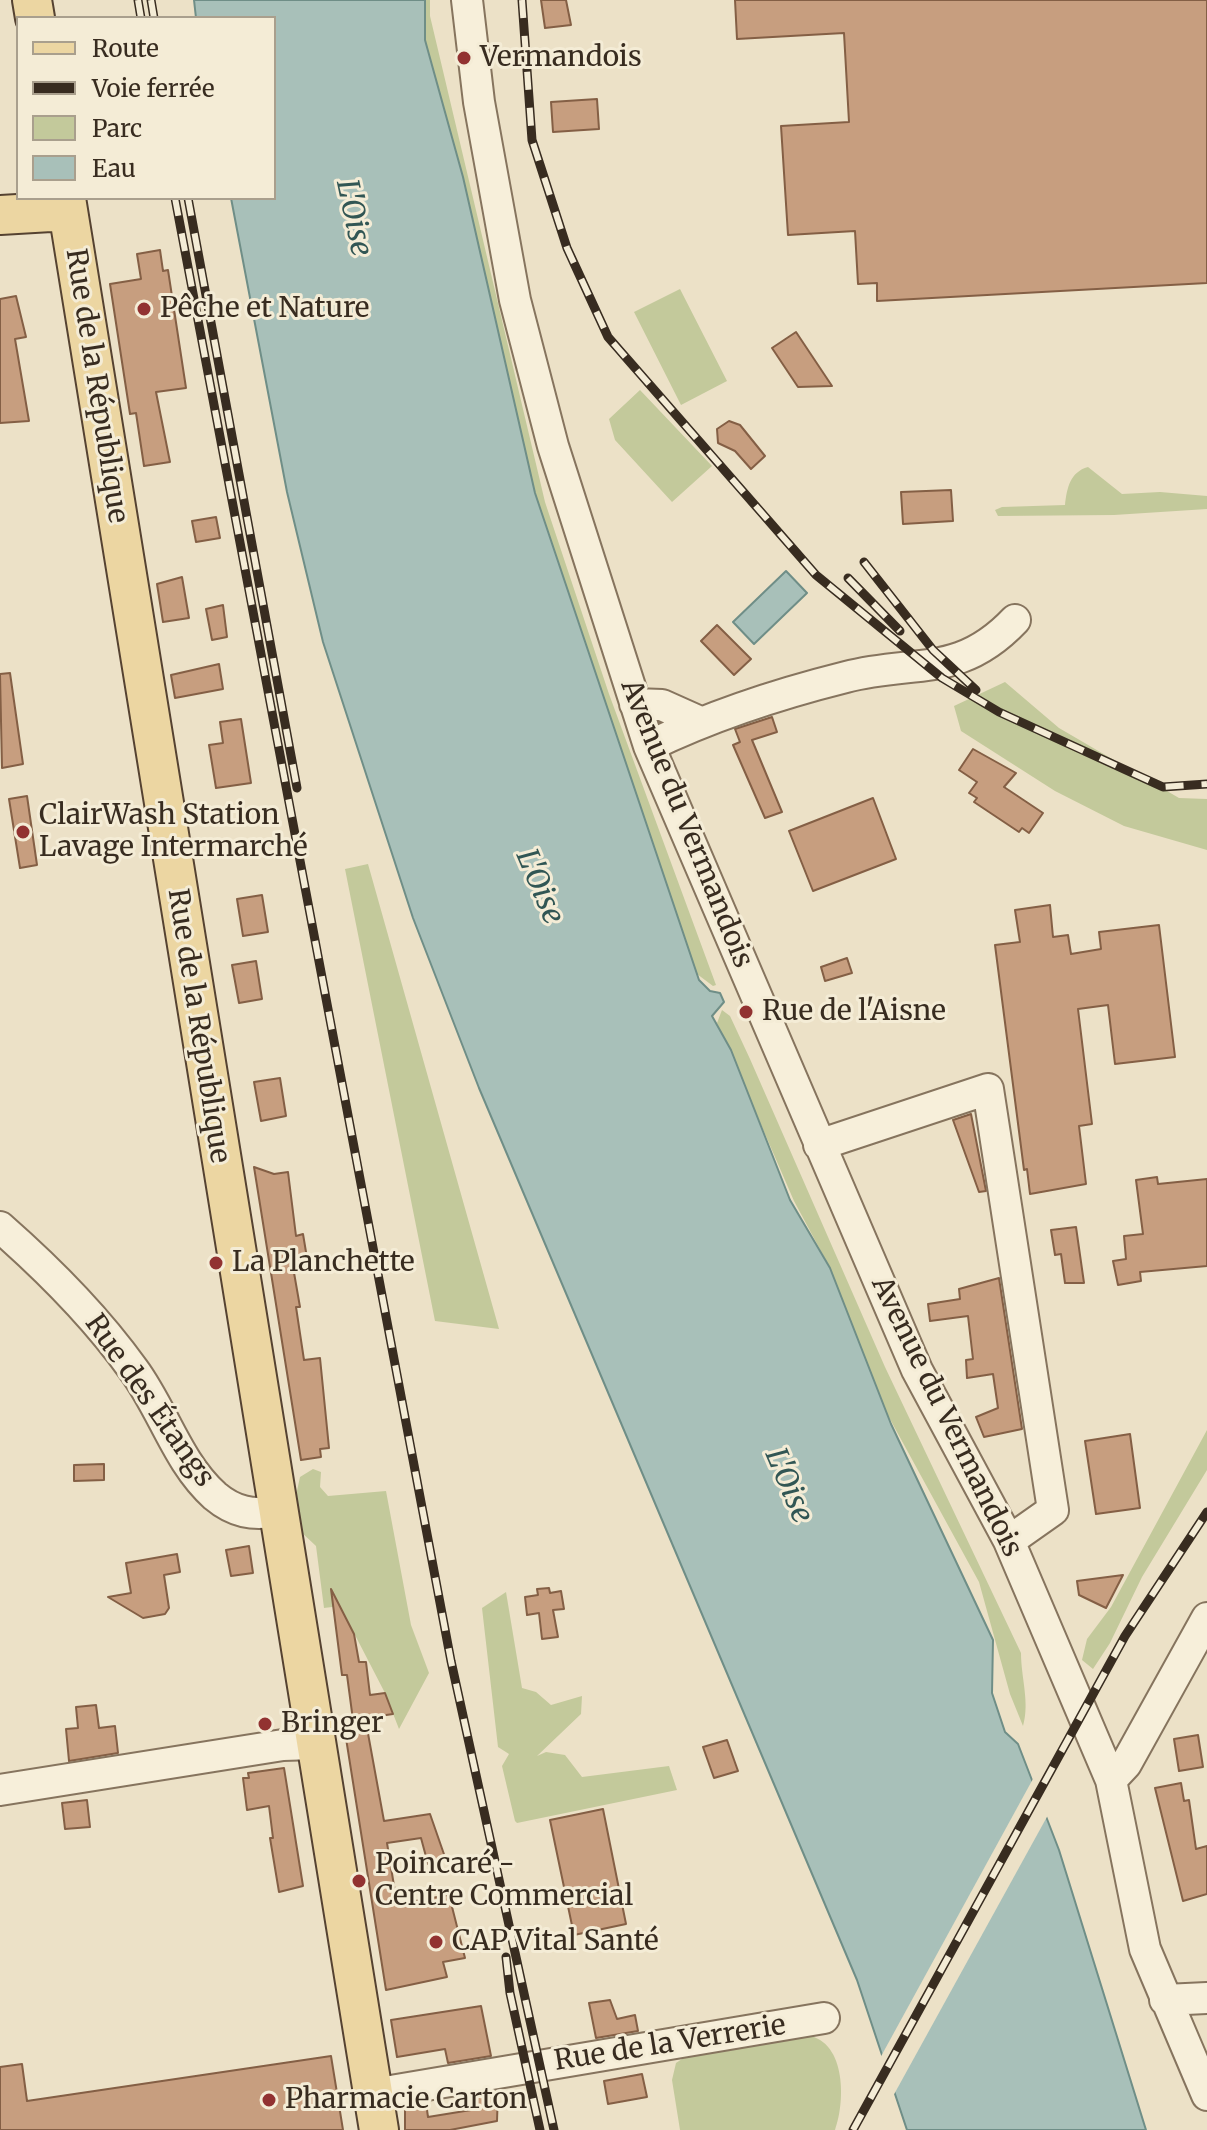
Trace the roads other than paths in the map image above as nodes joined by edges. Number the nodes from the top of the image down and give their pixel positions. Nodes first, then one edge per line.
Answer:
1 (467, 0) edge
2 (67, 205) edge
3 (0, 215) edge
4 (1015, 620) dead end
5 (635, 704) junction
6 (700, 722) junction
7 (649, 746) junction
8 (819, 1145) junction
9 (0, 1227) edge
10 (277, 1511) junction
11 (1009, 1541) junction
12 (1207, 1618) edge
13 (315, 1744) junction
14 (1111, 1780) junction
15 (0, 1790) edge
16 (1207, 1998) edge
17 (1165, 2000) junction
18 (824, 2018) dead end
19 (1207, 2095) edge
20 (376, 2112) edge

1 - 5 street, Avenue du Vermandois
2 - 3 main road
2 - 10 main road, Rue de la République
4 - 6 street
5 - 6 street
5 - 7 street, Avenue du Vermandois
6 - 7 street
7 - 8 street, Avenue du Vermandois
8 - 11 street, Avenue du Vermandois
8 - 11 street
9 - 10 street, Rue des Étangs
10 - 13 main road, Rue de la République
11 - 14 street, Avenue du Vermandois
12 - 14 street
13 - 15 street
13 - 20 main road, Rue de la République
14 - 17 street, Avenue du Vermandois
16 - 17 street
17 - 19 street, Avenue du Vermandois
18 - 20 street, Rue de la Verrerie

